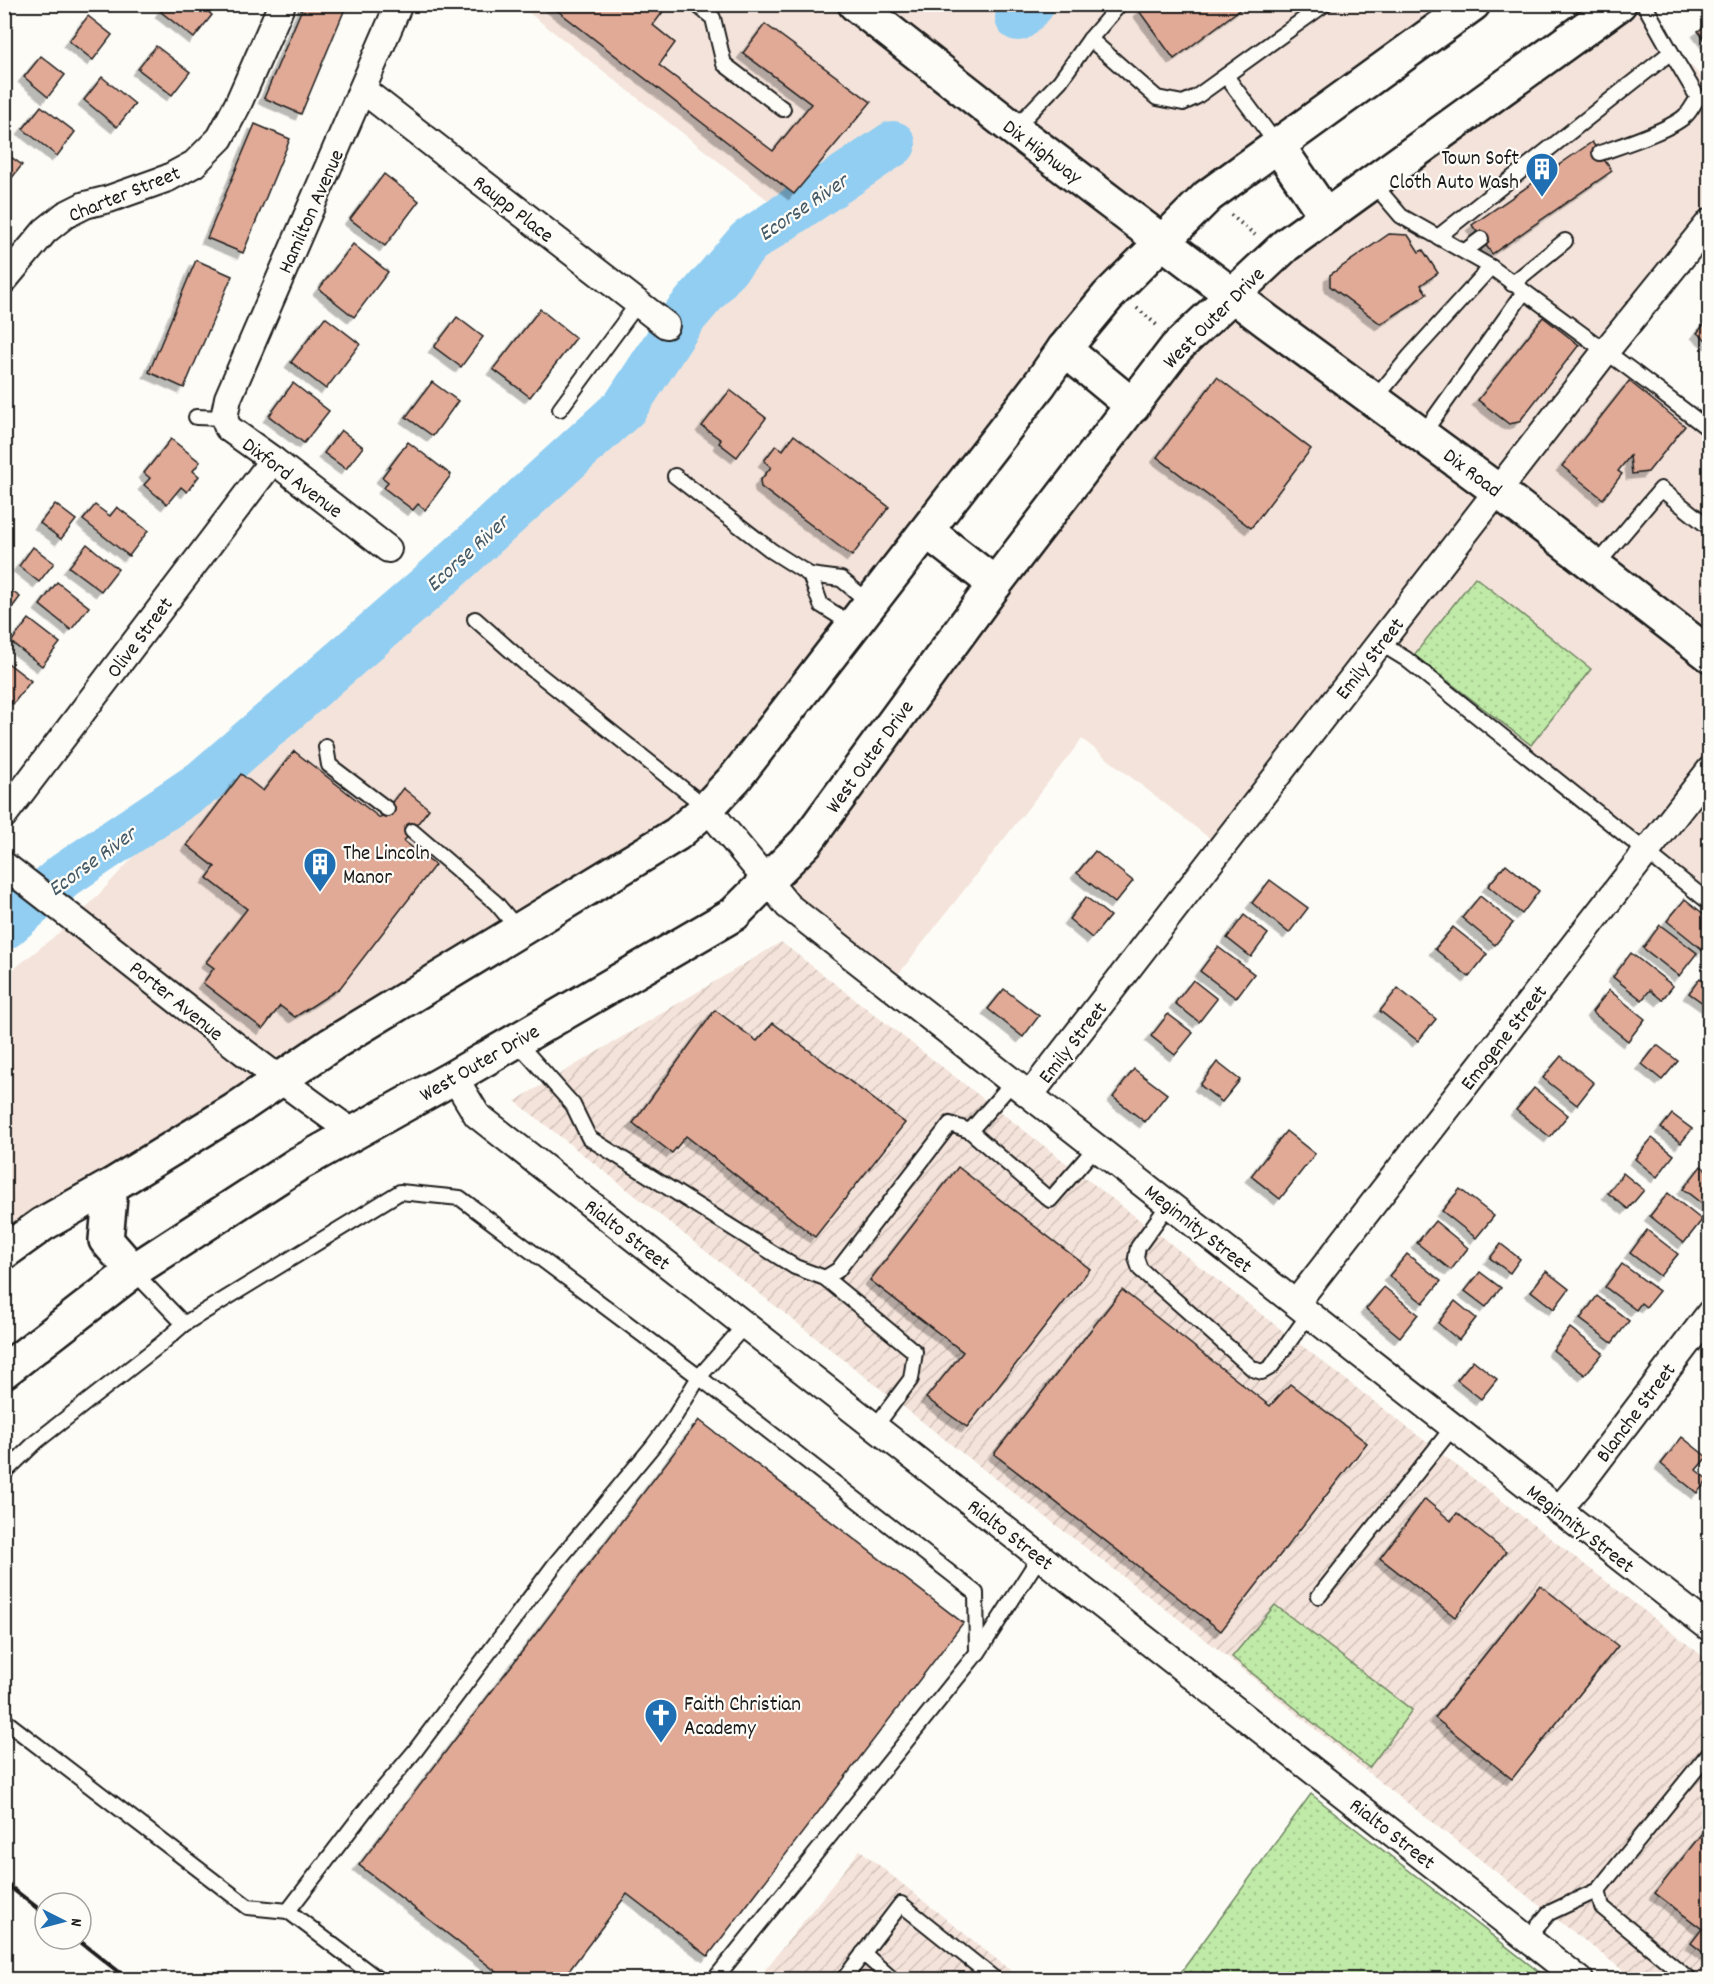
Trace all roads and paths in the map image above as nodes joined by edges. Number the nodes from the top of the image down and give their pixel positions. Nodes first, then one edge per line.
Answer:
1 (282, 4) edge
2 (399, 4) edge
3 (696, 4) edge
4 (855, 4) edge
5 (1120, 4) edge
6 (1324, 4) edge
7 (1619, 4) edge
8 (1644, 4) edge
9 (1464, 7) edge
10 (1090, 39) junction
11 (1671, 51) junction
12 (1226, 76) junction
13 (363, 90) junction
14 (783, 109) dead end
15 (1014, 129) junction
16 (1278, 146) junction
17 (1600, 153) dead end
18 (1372, 182) junction
19 (1229, 213) dead end
20 (1326, 216) junction
21 (1710, 222) edge
22 (1439, 236) junction
23 (1260, 239) dead end
24 (1481, 239) dead end
25 (1565, 241) dead end
26 (1162, 242) junction
27 (1465, 251) junction
28 (1491, 267) junction
29 (4, 280) edge
30 (1518, 288) junction
31 (1232, 295) junction
32 (638, 303) junction
33 (1134, 306) dead end
34 (666, 325) dead end
35 (1167, 333) dead end
36 (1064, 349) junction
37 (1605, 352) junction
38 (1374, 400) junction
39 (1133, 406) junction
40 (560, 409) dead end
41 (196, 417) dead end
42 (224, 418) junction
43 (1710, 430) edge
44 (1422, 435) junction
45 (273, 460) junction
46 (675, 476) dead end
47 (1498, 491) junction
48 (1710, 528) edge
49 (927, 531) junction
50 (388, 549) dead end
51 (1595, 567) junction
52 (810, 575) junction
53 (995, 584) junction
54 (862, 614) junction
55 (475, 619) dead end
56 (1380, 643) junction
57 (1710, 655) edge
58 (326, 747) dead end
59 (1710, 770) edge
60 (707, 808) junction
61 (387, 809) dead end
62 (4, 814) edge
63 (412, 831) dead end
64 (1645, 853) junction
65 (13, 871) edge
66 (768, 882) junction
67 (1710, 903) edge
68 (518, 929) junction
69 (516, 1041) junction
70 (454, 1077) junction
71 (279, 1080) junction
72 (1022, 1089) junction
73 (970, 1131) junction
74 (352, 1132) junction
75 (1096, 1147) junction
76 (111, 1186) junction
77 (1169, 1204) junction
78 (4, 1252) edge
79 (133, 1271) junction
80 (825, 1278) junction
81 (1303, 1309) junction
82 (1710, 1313) edge
83 (184, 1324) junction
84 (745, 1325) junction
85 (4, 1371) edge
86 (699, 1377) junction
87 (875, 1427) junction
88 (1453, 1427) junction
89 (4, 1473) edge
90 (1558, 1510) junction
91 (1040, 1556) junction
92 (1319, 1596) dead end
93 (1710, 1628) edge
94 (977, 1653) junction
95 (4, 1720) edge
96 (1710, 1752) edge
97 (1598, 1890) junction
98 (288, 1911) junction
99 (1528, 1938) junction
100 (863, 1953) junction
101 (379, 1980) edge
102 (714, 1980) edge
103 (843, 1980) edge
104 (893, 1980) edge
105 (996, 1980) edge
106 (1580, 1980) edge
107 (1690, 1980) edge

1 - 29 street, Charter Street
2 - 13 street, Hamilton Avenue
3 - 14 lane
4 - 15 main road, Dix Highway
5 - 10 lane
6 - 12 lane
7 - 18 main road, West Outer Drive
8 - 11 lane
9 - 16 main road
10 - 12 lane
10 - 15 lane
11 - 17 lane
11 - 22 lane
12 - 16 lane
13 - 32 street, Raupp Place
13 - 42 street, Hamilton Avenue
15 - 26 main road, Dix Highway
16 - 20 main road
16 - 26 main road
18 - 20 main road, West Outer Drive
18 - 22 lane
19 - 23 path
20 - 31 main road, West Outer Drive
21 - 37 street, Emily Street
22 - 27 lane
24 - 27 lane
25 - 30 lane
26 - 31 main road, Dix Highway
26 - 36 main road
27 - 28 lane
28 - 30 lane
28 - 38 lane
30 - 37 lane
30 - 44 lane
31 - 38 main road, Dix Road
31 - 39 main road, West Outer Drive
32 - 34 street, Raupp Place
32 - 40 lane
33 - 35 path
36 - 39 main road
36 - 49 main road
37 - 43 lane
37 - 47 street, Emily Street
38 - 44 main road, Dix Road
39 - 53 main road, West Outer Drive
41 - 42 lane, Dixford Avenue
42 - 45 street, Dixford Avenue
44 - 47 main road, Dix Road
45 - 50 street, Dixford Avenue
45 - 62 street, Olive Street
46 - 52 lane
47 - 51 main road, Dix Road
47 - 56 street, Emily Street
48 - 51 lane
49 - 53 main road
49 - 54 main road
51 - 57 main road, Dix Road
52 - 54 lane
52 - 54 lane
53 - 66 main road, West Outer Drive
54 - 60 main road
55 - 60 lane
56 - 64 lane
56 - 72 street, Emily Street
58 - 61 lane
59 - 64 street, Emogene Street
60 - 66 street, Meginnity Street
60 - 68 main road
63 - 68 lane
64 - 67 lane
64 - 81 street, Emogene Street
65 - 71 street, Porter Avenue
66 - 69 main road, West Outer Drive
66 - 72 street, Meginnity Street
68 - 71 main road
69 - 70 main road, West Outer Drive
69 - 80 lane
70 - 74 main road, West Outer Drive
70 - 84 street, Rialto Street
71 - 74 street, Porter Avenue
71 - 76 main road
72 - 73 lane
72 - 75 street, Meginnity Street
73 - 75 lane
73 - 80 lane
74 - 79 main road, West Outer Drive
75 - 77 street, Meginnity Street
76 - 78 main road
76 - 79 main road
77 - 81 street, Meginnity Street
77 - 81 lane
79 - 83 lane
79 - 85 main road, West Outer Drive
80 - 87 lane
81 - 88 street, Meginnity Street
82 - 90 street, Blanche Street
83 - 86 lane
83 - 89 lane
84 - 86 lane
84 - 87 street, Rialto Street
86 - 94 lane
86 - 98 lane
87 - 91 street, Rialto Street
88 - 90 street, Meginnity Street
88 - 92 lane
90 - 93 street, Meginnity Street
91 - 94 lane
91 - 99 street, Rialto Street
94 - 102 lane
95 - 98 lane
96 - 97 lane
97 - 99 lane
97 - 107 lane
98 - 101 lane
99 - 106 street, Rialto Street
100 - 103 lane
100 - 104 lane
100 - 105 lane

